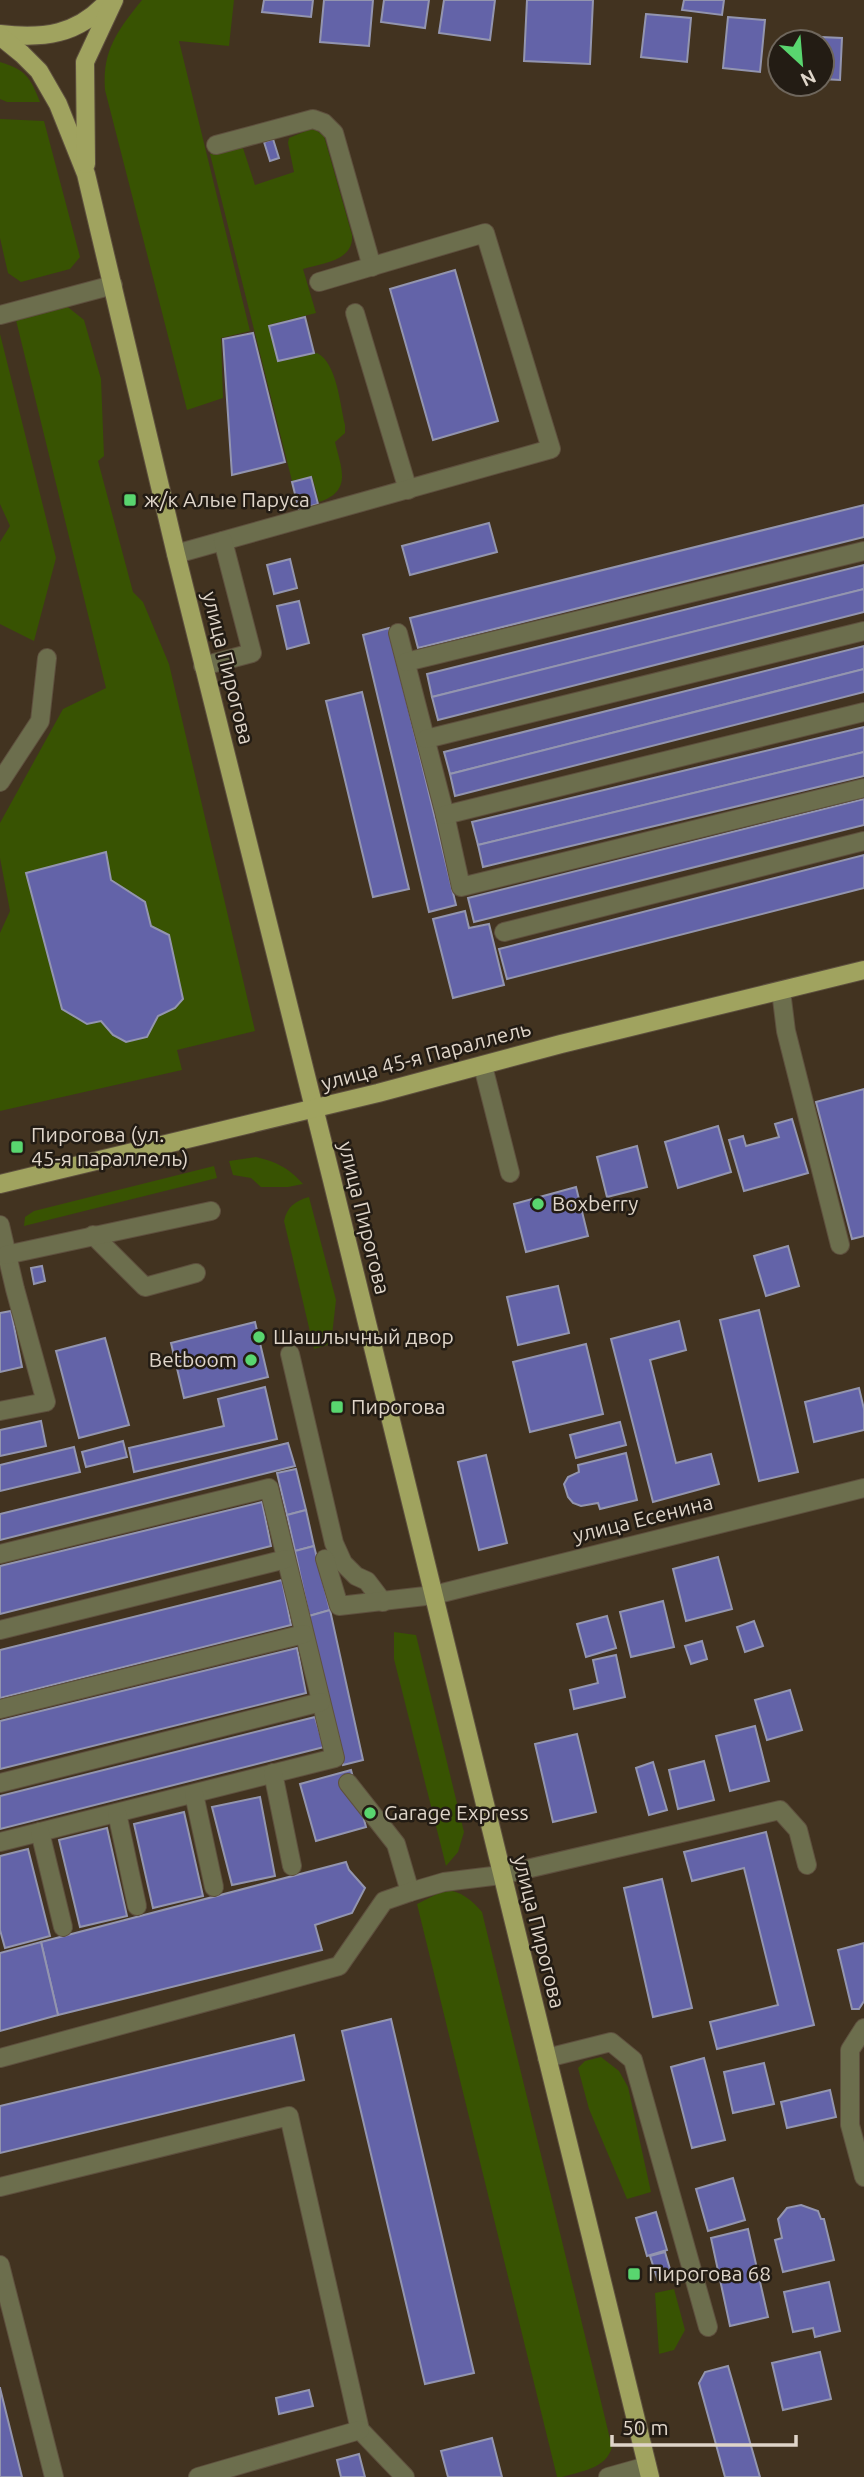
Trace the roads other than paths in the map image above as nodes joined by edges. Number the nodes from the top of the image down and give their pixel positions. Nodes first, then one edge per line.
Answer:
1 (111, 0) edge
2 (0, 35) edge
3 (216, 145) dead end
4 (86, 174) junction
5 (372, 267) junction
6 (319, 282) dead end
7 (113, 285) junction
8 (355, 313) dead end
9 (0, 315) edge
10 (408, 490) junction
11 (223, 541) junction
12 (864, 551) edge
13 (176, 554) junction
14 (864, 631) edge
15 (398, 633) dead end
16 (47, 658) dead end
17 (406, 663) junction
18 (204, 666) junction
19 (864, 712) edge
20 (426, 739) junction
21 (0, 782) edge
22 (864, 788) edge
23 (445, 815) junction
24 (864, 841) edge
25 (504, 932) dead end
26 (864, 970) edge
27 (781, 991) junction
28 (483, 1066) junction
29 (313, 1108) junction
30 (510, 1173) dead end
31 (0, 1184) edge
32 (211, 1211) dead end
33 (0, 1225) edge
34 (93, 1235) junction
35 (840, 1245) dead end
36 (6, 1255) junction
37 (196, 1273) dead end
38 (7, 1291) edge
39 (290, 1354) dead end
40 (0, 1411) edge
41 (864, 1488) edge
42 (0, 1554) edge
43 (286, 1559) junction
44 (325, 1559) dead end
45 (434, 1595) junction
46 (383, 1602) junction
47 (0, 1630) edge
48 (304, 1634) junction
49 (321, 1702) junction
50 (0, 1709) edge
51 (273, 1773) junction
52 (0, 1783) edge
53 (348, 1783) dead end
54 (194, 1794) junction
55 (117, 1813) junction
56 (40, 1832) junction
57 (0, 1842) edge
58 (807, 1865) dead end
59 (292, 1866) dead end
60 (501, 1875) junction
61 (214, 1887) dead end
62 (410, 1892) junction
63 (137, 1906) dead end
64 (63, 1927) dead end
65 (864, 2028) edge
66 (0, 2058) edge
67 (547, 2059) junction
68 (864, 2177) edge
69 (0, 2187) edge
70 (0, 2265) edge
71 (708, 2327) dead end
72 (360, 2430) junction
73 (648, 2472) edge
74 (54, 2477) edge
75 (198, 2477) edge
76 (405, 2477) edge
77 (608, 2477) edge

1 - 2 main road, улица Пирогова
1 - 4 main road, улица Пирогова
2 - 4 main road, улица Пирогова
3 - 5 street
4 - 7 main road, улица Пирогова
5 - 6 street
5 - 10 street
7 - 9 street
7 - 13 main road, улица Пирогова
8 - 10 street
10 - 11 street
11 - 13 street
11 - 18 street
12 - 17 street
13 - 18 main road, улица Пирогова
14 - 20 street
15 - 17 street
16 - 21 street
17 - 20 street
18 - 29 main road, улица Пирогова
19 - 23 street
20 - 23 street
22 - 23 street
24 - 25 street
26 - 27 main road, улица 45-я Параллель
27 - 28 main road, улица 45-я Параллель
27 - 35 street
28 - 29 main road, улица 45-я Параллель
28 - 30 street
29 - 31 main road, улица 45-я Параллель
29 - 45 main road, улица Пирогова
32 - 34 street
33 - 36 street
34 - 36 street
34 - 37 street
36 - 38 street
38 - 40 street
39 - 46 street
41 - 45 street, улица Есенина
42 - 43 street
43 - 47 street
43 - 48 street
44 - 46 street, улица Есенина
45 - 46 street, улица Есенина
45 - 60 main road, улица Пирогова
48 - 49 street
48 - 50 street
49 - 51 street
49 - 52 street
51 - 54 street
51 - 59 street
53 - 62 street
54 - 55 street
54 - 61 street
55 - 56 street
55 - 63 street
56 - 57 street
56 - 64 street
58 - 60 street
60 - 62 street
60 - 67 main road, улица Пирогова
62 - 66 street
65 - 68 street
67 - 71 street
67 - 73 main road, улица Пирогова
69 - 72 street
70 - 74 street
72 - 75 street
72 - 76 street
73 - 77 street

